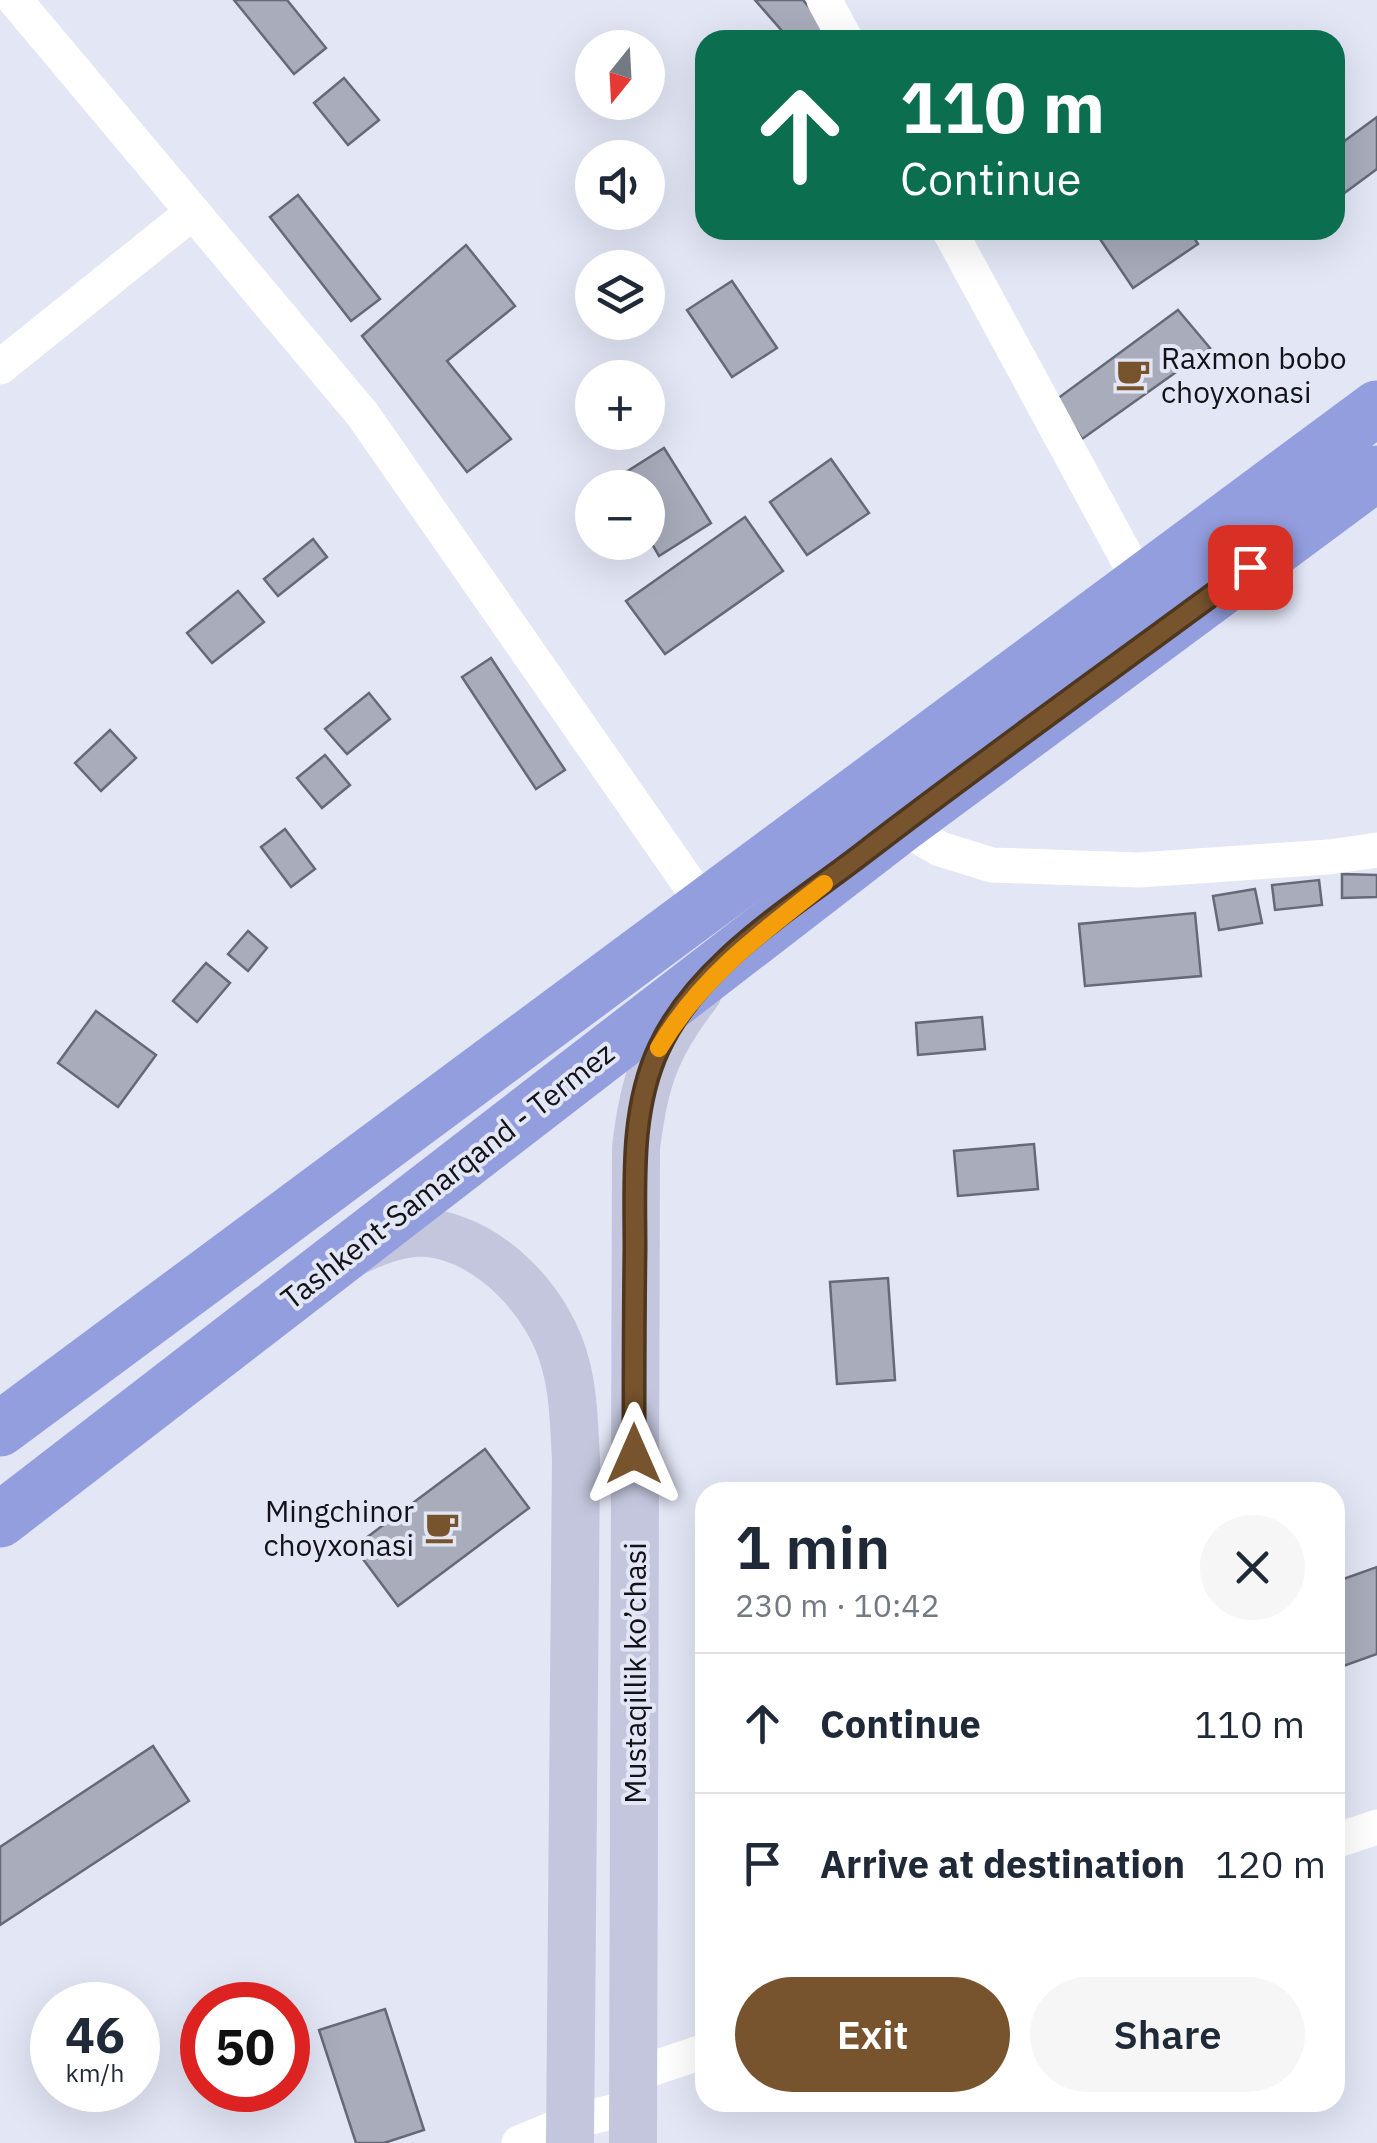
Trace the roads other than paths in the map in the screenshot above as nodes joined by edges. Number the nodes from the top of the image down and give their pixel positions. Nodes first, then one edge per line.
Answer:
1 (15, 0) edge
2 (824, 0) edge
3 (840, 30) edge
4 (193, 212) junction
5 (954, 240) edge
6 (0, 367) edge
7 (1377, 408) edge
8 (1377, 474) edge
9 (1140, 582) junction
10 (900, 826) junction
11 (1377, 850) edge
12 (704, 905) junction
13 (750, 941) junction
14 (333, 1263) junction
15 (0, 1429) edge
16 (0, 1520) edge
17 (1377, 1827) edge
18 (1345, 1838) edge
19 (695, 2059) edge
20 (633, 2108) edge
21 (570, 2132) edge
22 (519, 2143) edge

1 - 4 street
2 - 3 street
4 - 6 street
4 - 12 street
5 - 9 street
7 - 9 highway, Tashkent-Samarqand - Termez
8 - 10 highway, Tashkent-Samarqand - Termez
9 - 12 highway, Tashkent-Samarqand - Termez
10 - 11 street
10 - 13 highway, Tashkent-Samarqand - Termez
12 - 15 highway, Tashkent-Samarqand - Termez
13 - 14 highway, Tashkent-Samarqand - Termez
13 - 20 main road, Mustaqillik ko’chasi
14 - 16 highway, Tashkent-Samarqand - Termez
14 - 21 main road, Mustaqillik ko’chasi
17 - 18 street
19 - 20 street
20 - 21 street
21 - 22 street

